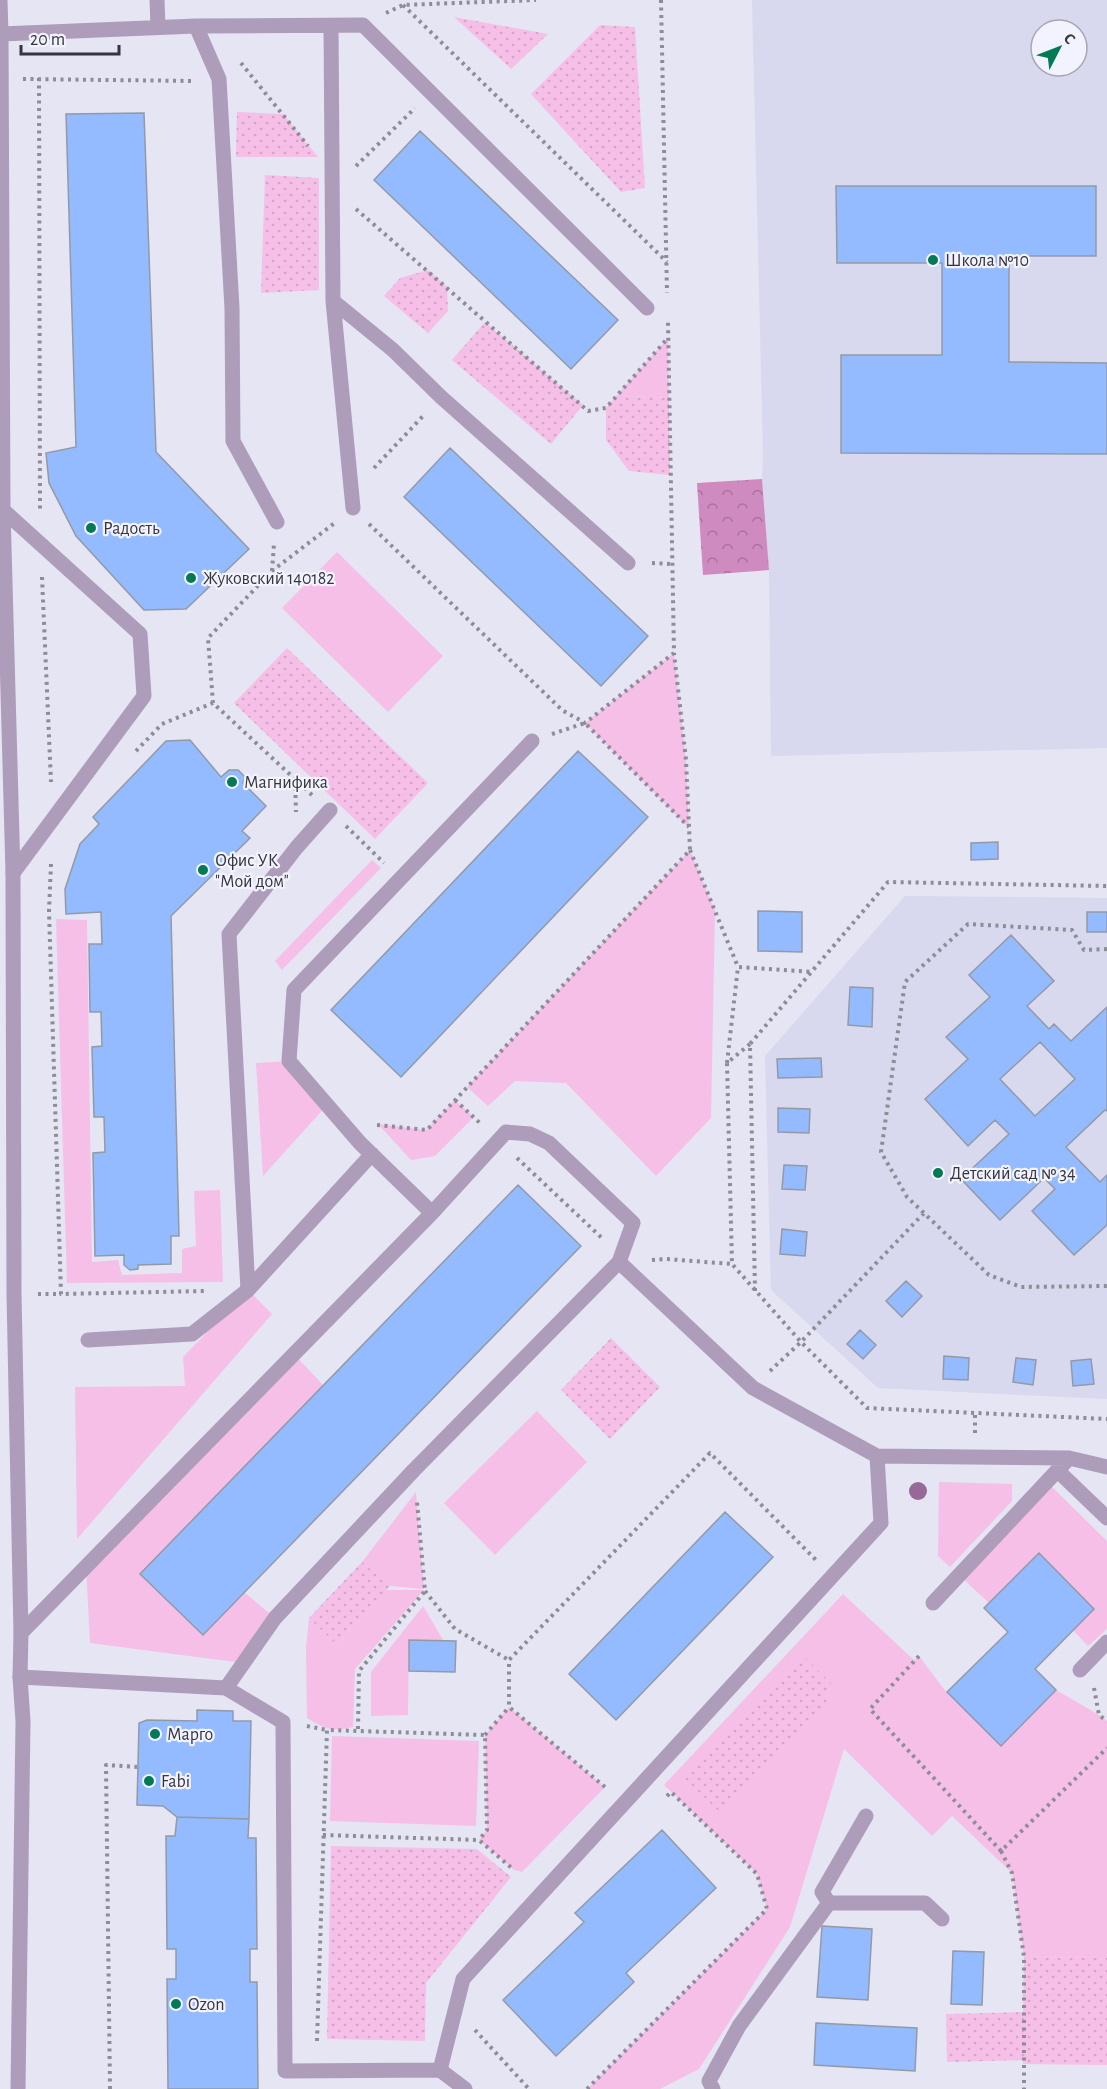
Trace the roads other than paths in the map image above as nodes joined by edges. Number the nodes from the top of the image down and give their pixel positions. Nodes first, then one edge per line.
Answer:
1 (0, 0) edge
2 (158, 0) edge
3 (196, 26) junction
4 (331, 26) junction
5 (158, 27) junction
6 (1, 34) edge
7 (333, 301) junction
8 (647, 308) dead end
9 (353, 508) road end
10 (3, 510) junction
11 (277, 522) dead end
12 (628, 563) dead end
13 (532, 741) road end
14 (330, 810) road end
15 (13, 873) junction
16 (372, 1154) junction
17 (432, 1213) junction
18 (619, 1262) junction
19 (248, 1290) junction
20 (88, 1340) dead end
21 (877, 1456) junction
22 (1069, 1458) junction
23 (1107, 1467) edge
24 (1058, 1471) junction
25 (1107, 1518) edge
26 (933, 1603) dead end
27 (21, 1633) junction
28 (1107, 1642) edge
29 (1084, 1666) road end
30 (20, 1677) junction
31 (226, 1688) junction
32 (866, 1816) dead end
33 (829, 1903) junction
34 (942, 1919) dead end
35 (440, 2070) junction
36 (18, 2089) edge
37 (465, 2089) edge
38 (713, 2089) edge

1 - 6 street
2 - 5 street
3 - 4 street
3 - 5 street
3 - 11 street
4 - 7 street
4 - 8 street
5 - 6 street
6 - 10 street
7 - 9 street
7 - 12 street
10 - 15 street
10 - 15 street
13 - 16 street
14 - 19 street
15 - 27 street
16 - 17 street
16 - 19 street
17 - 18 street
17 - 27 street
18 - 21 street
18 - 31 street
19 - 20 street
21 - 22 street
21 - 35 street
22 - 23 street
22 - 24 street
24 - 25 street
24 - 26 street
27 - 30 street
28 - 29 street
30 - 31 street
30 - 36 street
31 - 35 street
32 - 33 street
33 - 34 street
33 - 38 street
35 - 37 street

